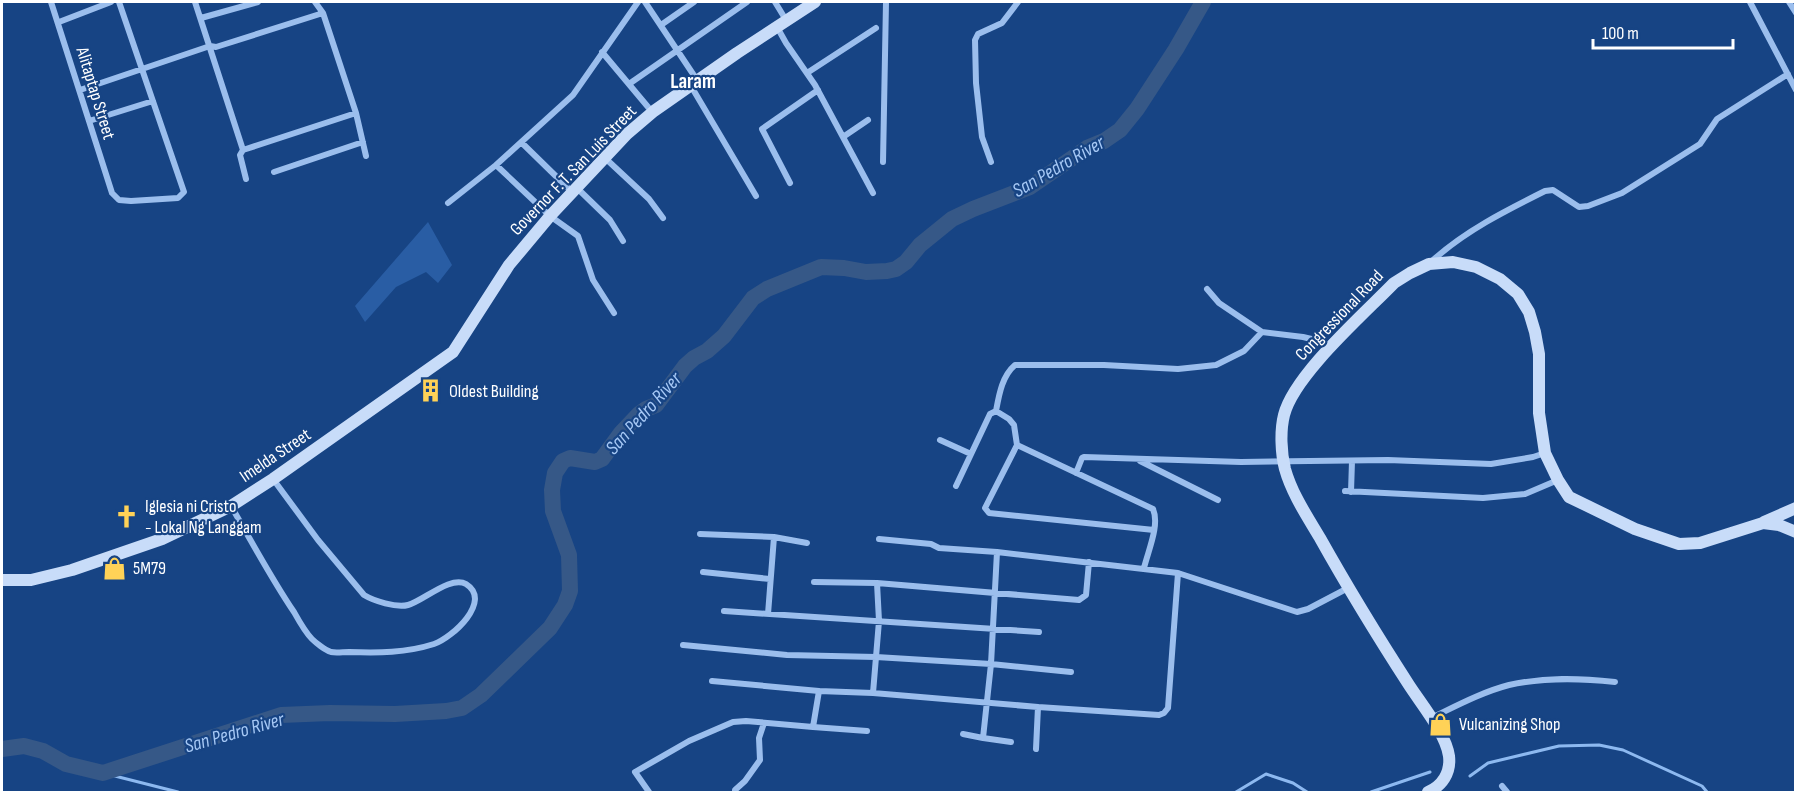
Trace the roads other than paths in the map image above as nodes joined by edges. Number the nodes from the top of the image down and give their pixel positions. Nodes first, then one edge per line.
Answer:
1 (51, 2) edge
2 (111, 2) edge
3 (119, 2) edge
4 (195, 2) edge
5 (258, 2) edge
6 (315, 2) edge
7 (638, 2) edge
8 (645, 2) edge
9 (694, 2) edge
10 (747, 2) edge
11 (776, 2) edge
12 (814, 2) edge
13 (886, 2) edge
14 (1018, 2) edge
15 (1750, 2) edge
16 (1789, 2) edge
17 (322, 13) junction
18 (1796, 13) edge
19 (201, 18) junction
20 (58, 22) junction
21 (782, 23) junction
22 (661, 25) junction
23 (876, 28) dead end
24 (210, 46) junction
25 (677, 50) junction
26 (602, 52) junction
27 (142, 68) junction
28 (807, 73) junction
29 (1791, 76) edge
30 (694, 83) junction
31 (629, 84) junction
32 (80, 90) junction
33 (818, 90) junction
34 (1796, 90) edge
35 (153, 101) junction
36 (648, 107) dead end
37 (356, 113) junction
38 (868, 120) dead end
39 (89, 121) junction
40 (843, 137) junction
41 (363, 142) junction
42 (522, 143) junction
43 (243, 150) junction
44 (366, 156) dead end
45 (605, 158) junction
46 (883, 162) dead end
47 (991, 162) dead end
48 (496, 165) junction
49 (274, 172) dead end
50 (246, 179) dead end
51 (790, 183) dead end
52 (573, 188) junction
53 (873, 193) dead end
54 (756, 196) dead end
55 (448, 203) dead end
56 (550, 216) junction
57 (663, 218) dead end
58 (623, 241) dead end
59 (1429, 264) junction
60 (509, 265) joint
61 (1207, 289) dead end
62 (614, 313) dead end
63 (1262, 332) junction
64 (1330, 349) junction
65 (996, 411) junction
66 (940, 440) dead end
67 (1017, 445) junction
68 (1545, 453) junction
69 (971, 454) junction
70 (1136, 459) junction
71 (1352, 460) junction
72 (1284, 461) junction
73 (1076, 473) junction
74 (273, 479) junction
75 (1558, 480) junction
76 (956, 486) dead end
77 (1218, 500) dead end
78 (231, 506) junction
79 (1796, 508) edge
80 (1763, 523) junction
81 (1154, 530) junction
82 (1794, 531) edge
83 (700, 534) dead end
84 (774, 537) junction
85 (879, 539) dead end
86 (807, 543) dead end
87 (997, 552) junction
88 (1089, 562) junction
89 (1144, 568) junction
90 (703, 572) dead end
91 (1178, 573) junction
92 (770, 579) junction
93 (2, 580) edge
94 (814, 582) dead end
95 (878, 583) junction
96 (1348, 588) junction
97 (994, 593) junction
98 (724, 611) dead end
99 (768, 614) junction
100 (879, 621) junction
101 (992, 628) junction
102 (1039, 632) dead end
103 (683, 645) dead end
104 (876, 657) junction
105 (991, 664) junction
106 (1071, 672) dead end
107 (712, 681) dead end
108 (1616, 682) dead end
109 (819, 691) junction
110 (873, 693) junction
111 (987, 704) junction
112 (1038, 707) junction
113 (1431, 718) junction
114 (764, 723) junction
115 (813, 727) junction
116 (867, 731) dead end
117 (963, 734) dead end
118 (983, 738) junction
119 (1011, 742) dead end
120 (1036, 749) dead end
121 (1502, 786) dead end
122 (649, 792) edge
123 (735, 792) edge
124 (1428, 792) edge
125 (1507, 792) edge

1 - 20 street, Alitaptap Street
2 - 20 street
3 - 27 street
4 - 19 street
5 - 19 street
6 - 17 street
7 - 26 street
8 - 22 street
9 - 22 street
10 - 25 street
11 - 21 street
12 - 21 main road, Governor F. T. San Luis Street
13 - 46 street
14 - 47 street
15 - 29 street
16 - 18 street
17 - 24 street
17 - 37 street
19 - 24 street
20 - 32 street, Alitaptap Street
21 - 28 street
21 - 30 main road, Governor F. T. San Luis Street
22 - 25 street
23 - 28 street
24 - 27 street
24 - 43 street
25 - 30 street
25 - 31 street
26 - 31 street
26 - 42 street
27 - 32 street
27 - 35 street
28 - 33 street
29 - 34 street
29 - 59 street
30 - 45 main road, Governor F. T. San Luis Street
30 - 54 street
31 - 36 street
32 - 39 street, Alitaptap Street
33 - 40 street
33 - 51 street
35 - 39 street
35 - 39 street, Alitaptap Street
37 - 41 street
37 - 43 street
38 - 40 street
40 - 53 street
41 - 44 street
41 - 49 street
42 - 48 street
42 - 52 street
43 - 50 street
45 - 52 main road, Governor F. T. San Luis Street
45 - 57 street
48 - 55 street
48 - 56 street
52 - 56 main road, Governor F. T. San Luis Street
52 - 58 street
56 - 60 main road, Governor F. T. San Luis Street
56 - 62 street
59 - 64 main road, Congressional Road
59 - 68 main road, Congressional Road
60 - 74 main road, Imelda Street
61 - 63 street
63 - 64 street
63 - 65 street
64 - 72 main road, Congressional Road
65 - 67 street
65 - 69 street
66 - 69 street
67 - 73 street
67 - 81 street
68 - 71 street
68 - 75 main road, Congressional Road
69 - 76 street
70 - 72 street
70 - 73 street
70 - 77 street
71 - 72 street
71 - 75 street
72 - 96 main road, Congressional Road
73 - 81 street
74 - 78 main road, Imelda Street
74 - 78 street
75 - 80 main road, Congressional Road
78 - 93 main road, Imelda Street
79 - 80 main road, Congressional Road
79 - 82 main road
80 - 82 main road
81 - 89 street
83 - 84 street
84 - 86 street
84 - 92 street
85 - 87 street
87 - 88 street
87 - 97 street
88 - 89 street
88 - 97 street
89 - 91 street
90 - 92 street
91 - 96 street
91 - 112 street
92 - 99 street
94 - 95 street
95 - 97 street
95 - 100 street
96 - 113 main road, Congressional Road
97 - 101 street
98 - 99 street
99 - 100 street
100 - 101 street
100 - 104 street
101 - 102 street
101 - 105 street
103 - 104 street
104 - 105 street
104 - 110 street
105 - 106 street
105 - 111 street
107 - 109 street
108 - 113 street
109 - 110 street
109 - 115 street
110 - 111 street
111 - 112 street
111 - 118 street
112 - 120 street
113 - 124 main road, Congressional Road
114 - 115 street
114 - 122 street
114 - 123 street
115 - 116 street
117 - 118 street
118 - 119 street
121 - 125 street

